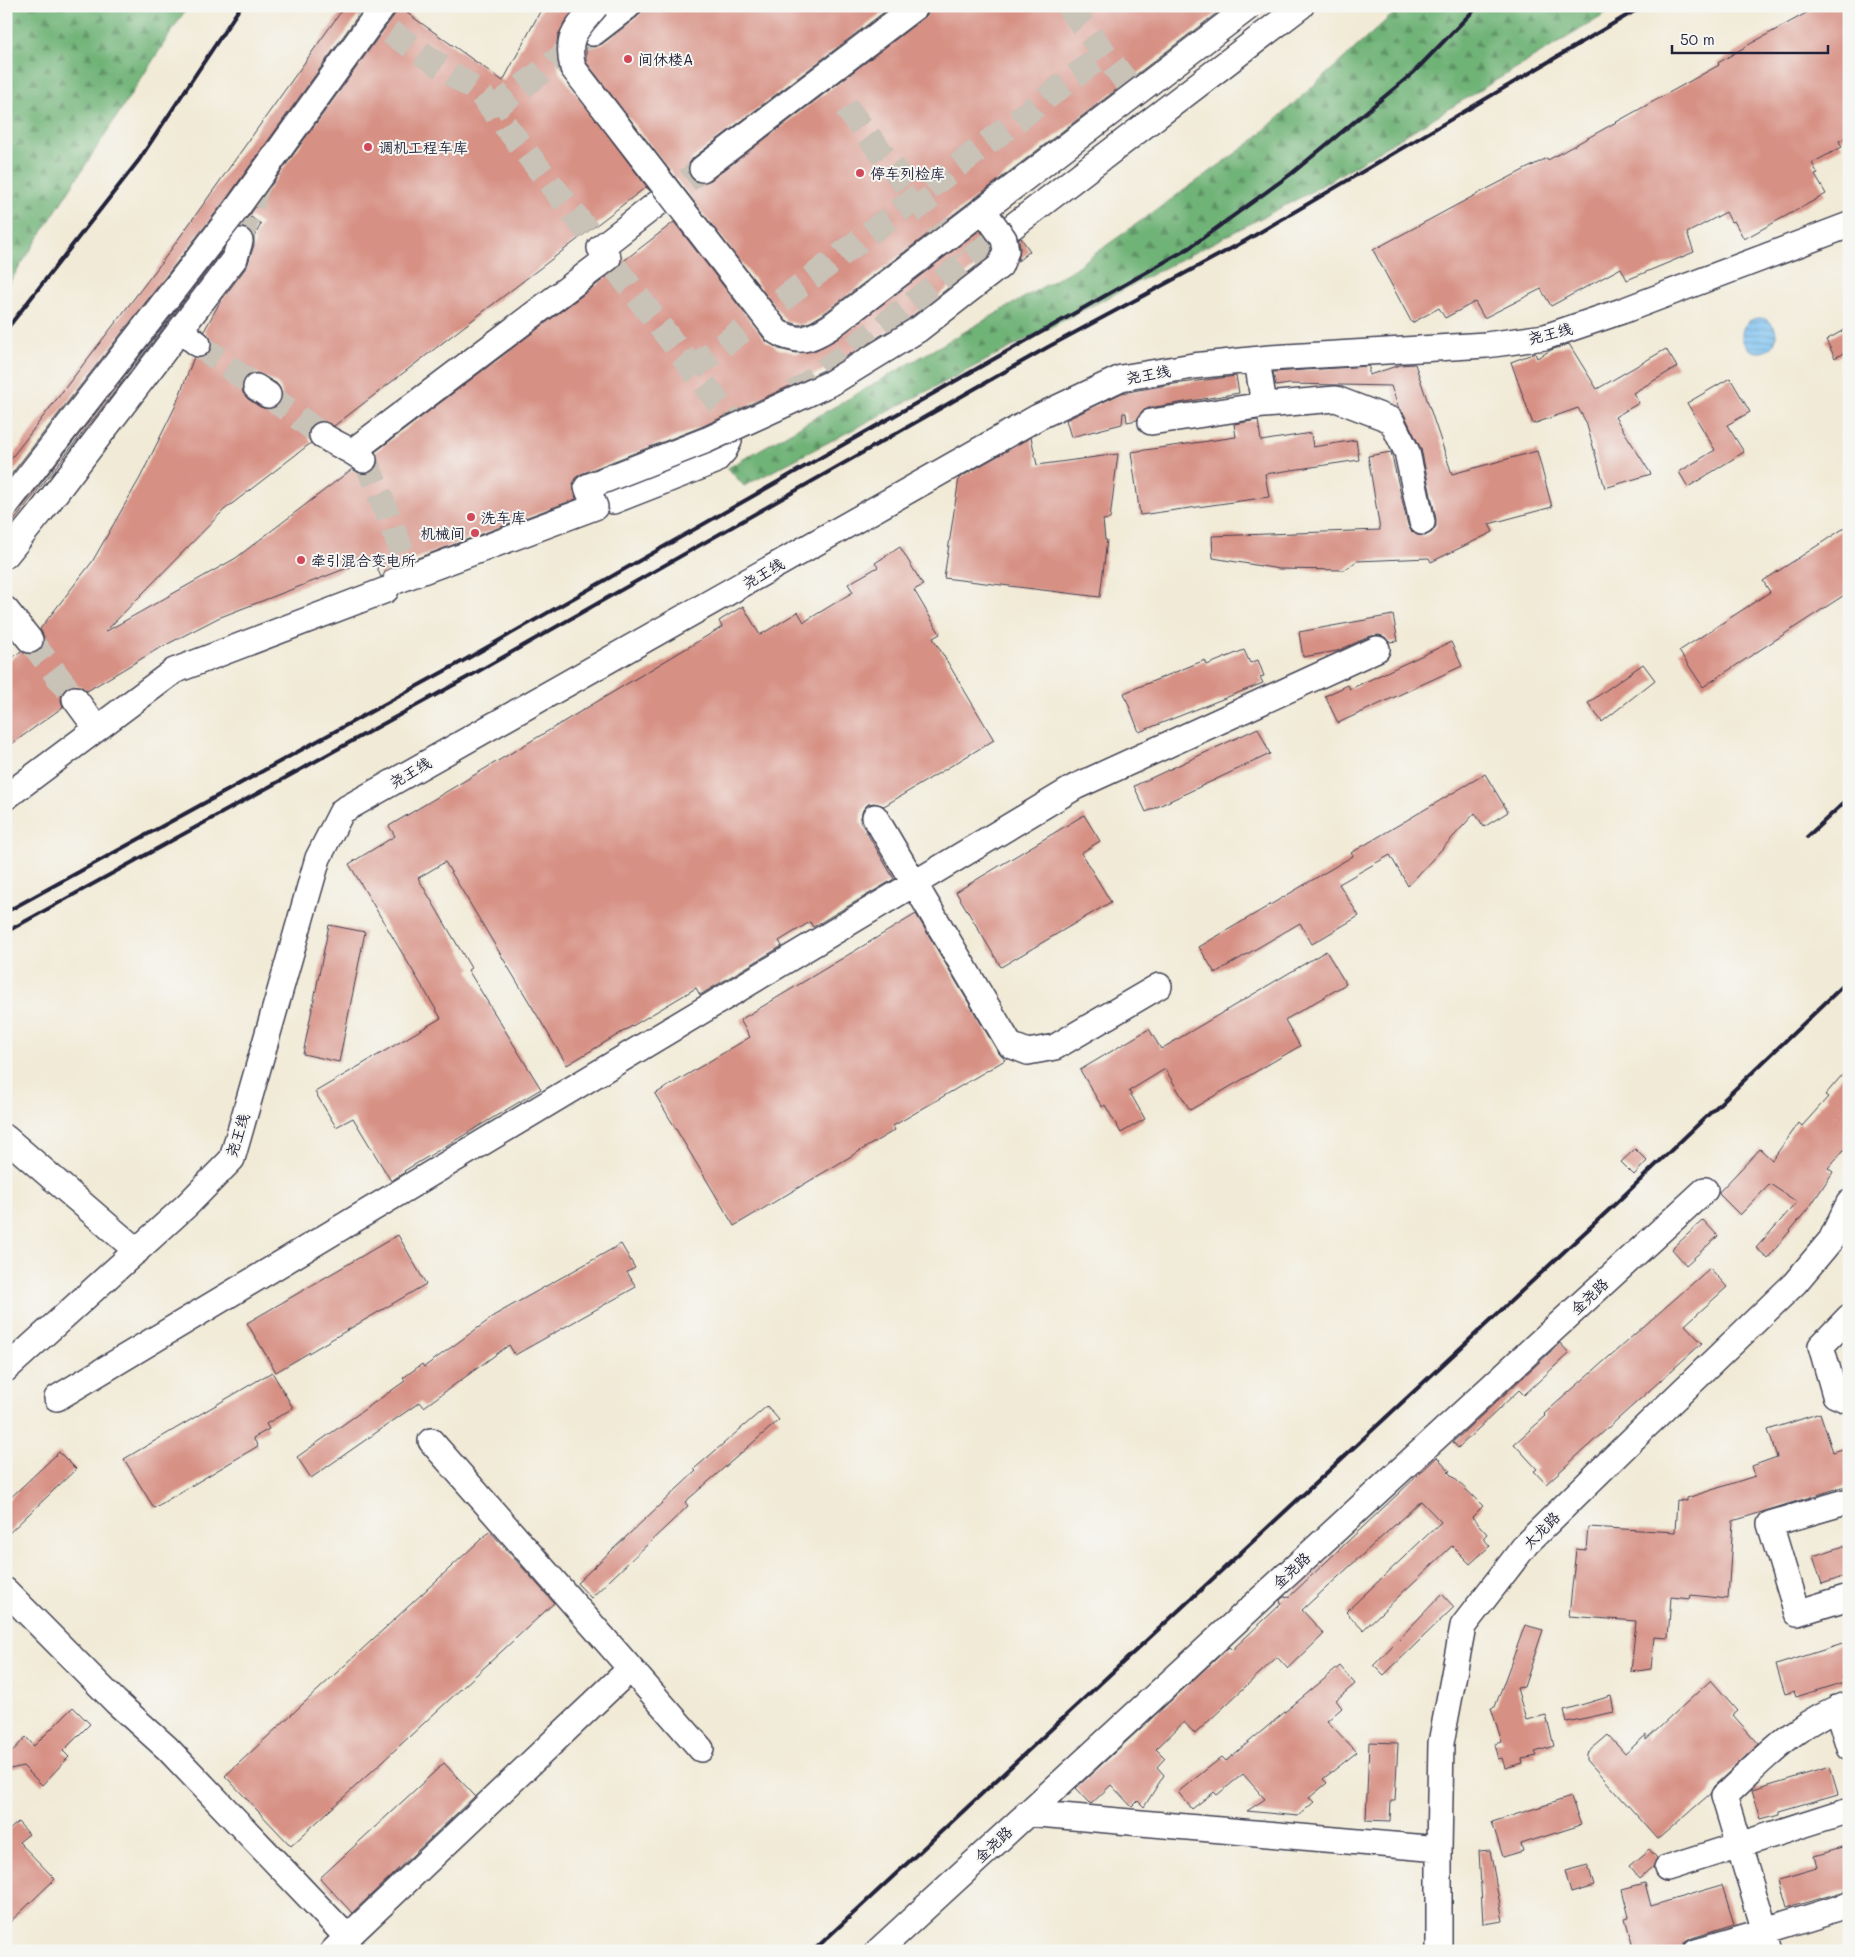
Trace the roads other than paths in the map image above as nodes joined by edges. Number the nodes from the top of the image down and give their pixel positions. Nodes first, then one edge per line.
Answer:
1 (382, 6) edge
2 (596, 6) edge
3 (628, 6) edge
4 (916, 6) edge
5 (1250, 6) edge
6 (1301, 6) edge
7 (593, 33) tunnel mouth
8 (702, 169) tunnel mouth
9 (658, 203) tunnel mouth
10 (983, 210) junction
11 (1849, 225) edge
12 (1012, 227) tunnel mouth
13 (240, 241) tunnel mouth
14 (1257, 360) junction
15 (1264, 405) junction
16 (1151, 422) dead end
17 (322, 435) tunnel mouth
18 (729, 441) dead end
19 (613, 501) dead end
20 (6, 505) edge
21 (1422, 522) dead end
22 (6, 555) edge
23 (6, 610) edge
24 (30, 640) tunnel mouth
25 (1377, 649) dead end
26 (75, 699) tunnel mouth
27 (98, 728) junction
28 (6, 797) edge
29 (875, 818) dead end
30 (914, 883) junction
31 (1159, 986) dead end
32 (6, 1138) edge
33 (1704, 1190) dead end
34 (1849, 1204) edge
35 (137, 1251) junction
36 (1849, 1317) edge
37 (6, 1370) edge
38 (57, 1398) dead end
39 (1849, 1401) edge
40 (431, 1441) dead end
41 (1849, 1501) edge
42 (6, 1591) edge
43 (1849, 1597) edge
44 (630, 1669) junction
45 (1843, 1706) edge
46 (1849, 1747) edge
47 (701, 1749) dead end
48 (1849, 1810) edge
49 (1027, 1813) junction
50 (1739, 1845) junction
51 (1439, 1849) junction
52 (1667, 1868) dead end
53 (1849, 1905) edge
54 (1768, 1941) edge
55 (340, 1944) edge
56 (878, 1951) edge
57 (1439, 1951) edge
58 (1696, 1951) edge

1 - 20 street, bridge
2 - 10 street, bridge
3 - 7 street
4 - 8 street
5 - 10 street, bridge
6 - 12 street
9 - 17 street
10 - 27 street, bridge
11 - 14 street, 尧王线
13 - 22 street
14 - 15 street
14 - 35 street, 尧王线
15 - 16 street
15 - 21 street
18 - 19 street
23 - 24 street
25 - 30 street
26 - 27 street
27 - 28 street
29 - 30 street
30 - 31 street
30 - 38 street
32 - 35 street
33 - 49 street, 金尧路
34 - 51 street, 太龙路
35 - 37 street, 尧王线
36 - 39 street
40 - 44 street
41 - 43 street
42 - 55 street
44 - 47 street
44 - 55 street
45 - 46 street
45 - 50 street
48 - 50 street
49 - 51 street
49 - 56 street, 金尧路
50 - 52 street
50 - 54 street
51 - 57 street, 太龙路
53 - 54 street
54 - 58 street

